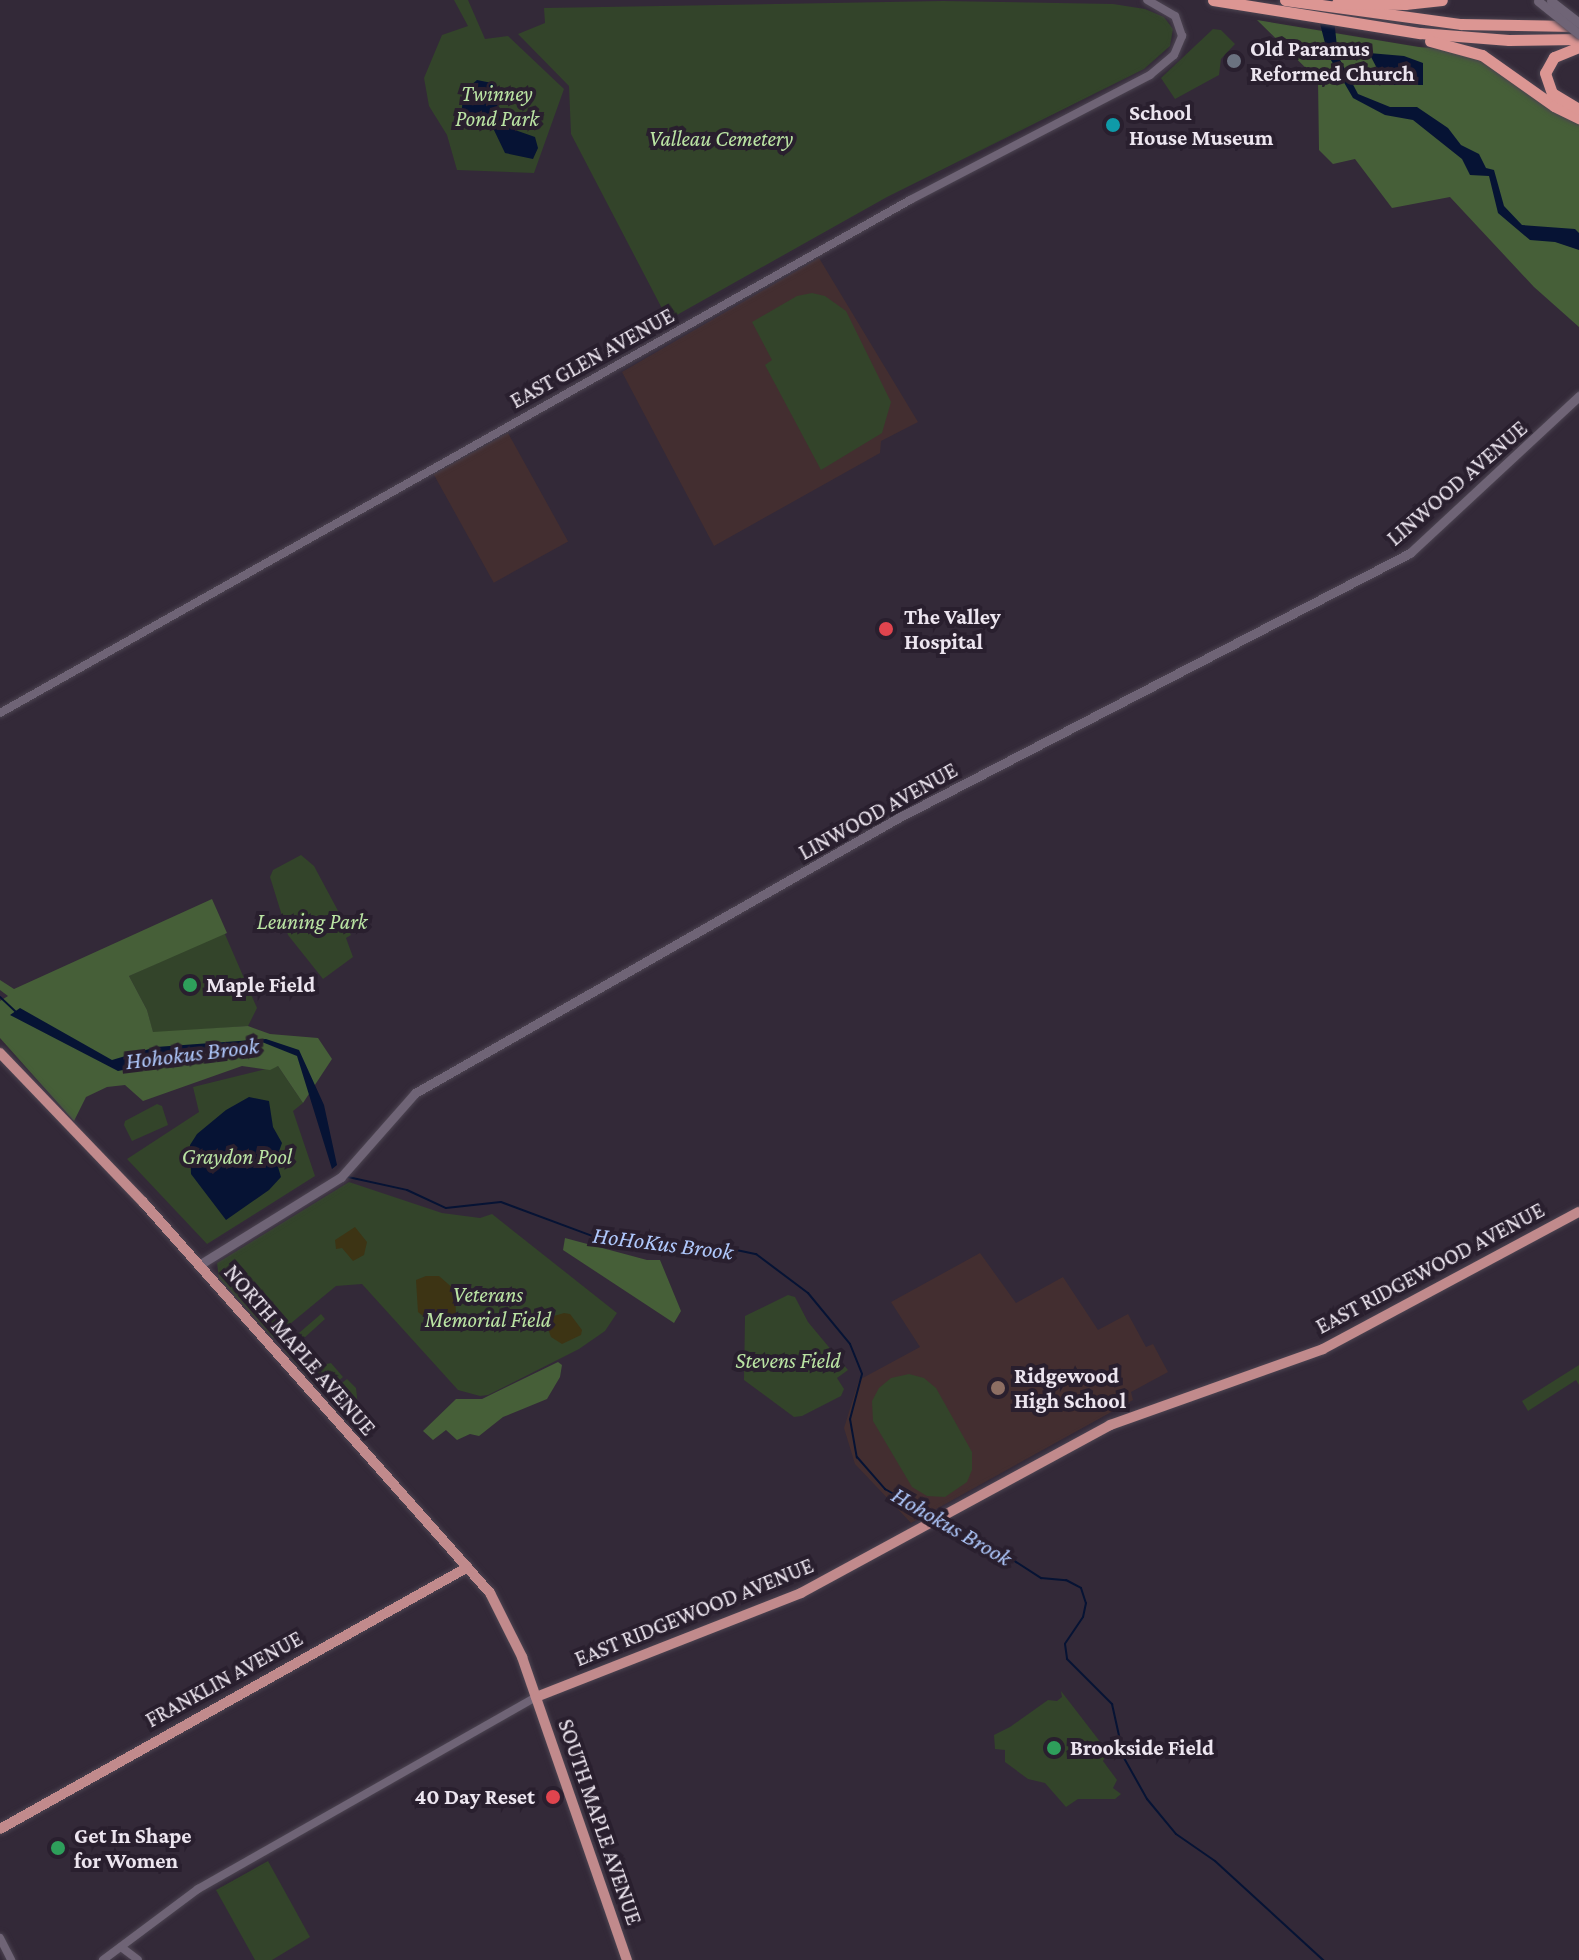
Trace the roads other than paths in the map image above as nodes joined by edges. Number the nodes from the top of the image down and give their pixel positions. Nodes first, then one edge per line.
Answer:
1 (1147, 0) edge
2 (1213, 0) edge
3 (1285, 0) edge
4 (1442, 0) edge
5 (1545, 0) edge
6 (1348, 7) junction
7 (1579, 22) edge
8 (1351, 25) junction
9 (1579, 36) edge
10 (1579, 47) edge
11 (1579, 109) edge
12 (1579, 118) edge
13 (1579, 396) edge
14 (0, 713) edge
15 (0, 1053) edge
16 (1579, 1212) edge
17 (199, 1265) junction
18 (468, 1567) junction
19 (536, 1697) junction
20 (0, 1829) edge
21 (0, 1938) edge
22 (121, 1947) junction
23 (11, 1960) edge
24 (103, 1960) edge
25 (138, 1960) edge
26 (627, 1960) edge

1 - 14 street, EAST GLEN AVENUE
2 - 8 highway
3 - 6 highway
4 - 6 highway
5 - 7 main road, bridge
5 - 9 main road, bridge
6 - 7 highway
8 - 9 highway
8 - 12 highway
10 - 11 highway
13 - 17 main road, LINWOOD AVENUE
15 - 17 main road, NORTH MAPLE AVENUE
16 - 19 main road, EAST RIDGEWOOD AVENUE
17 - 18 main road, NORTH MAPLE AVENUE
18 - 19 main road, NORTH MAPLE AVENUE
18 - 20 main road, FRANKLIN AVENUE
19 - 22 street, EAST RIDGEWOOD AVENUE
19 - 26 main road, SOUTH MAPLE AVENUE
21 - 23 street
22 - 24 street, EAST RIDGEWOOD AVENUE
22 - 25 street

